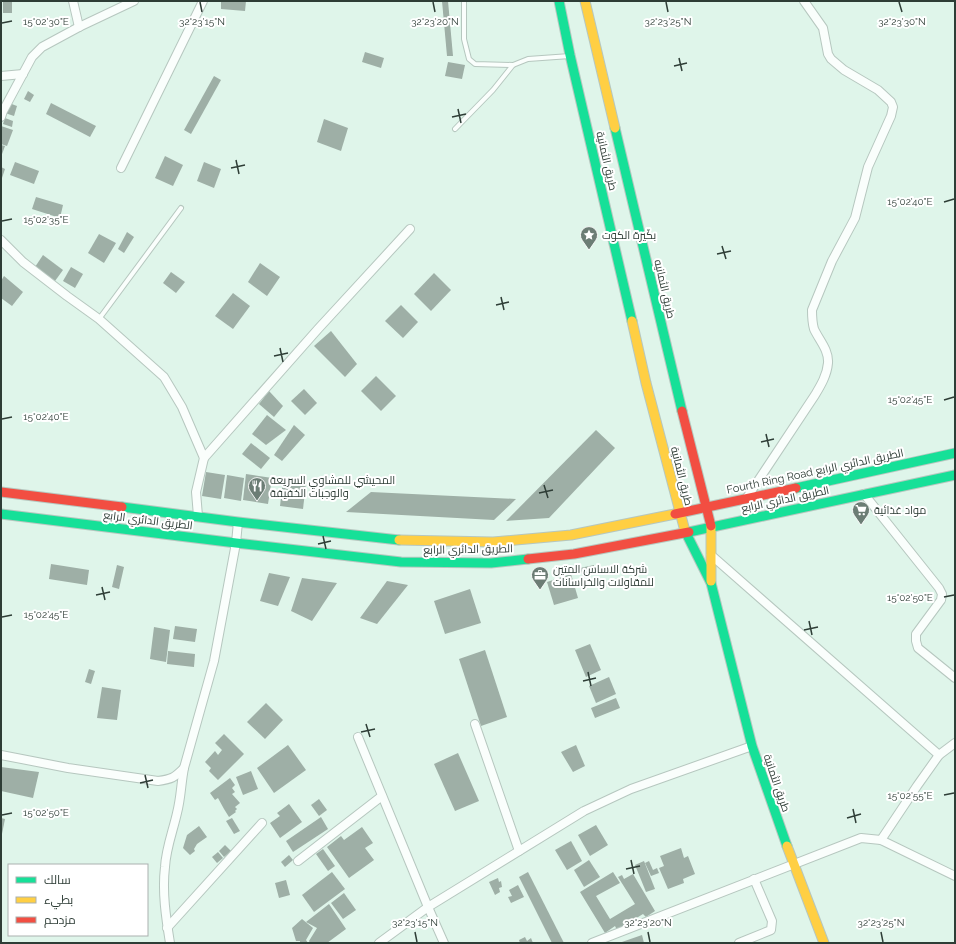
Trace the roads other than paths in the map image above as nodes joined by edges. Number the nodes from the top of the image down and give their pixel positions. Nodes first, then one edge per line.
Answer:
1 (74, 1) edge
2 (134, 1) edge
3 (203, 1) edge
4 (464, 1) edge
5 (559, 1) edge
6 (585, 1) edge
7 (804, 1) edge
8 (79, 27) junction
9 (570, 56) junction
10 (513, 65) junction
11 (23, 74) junction
12 (1, 76) edge
13 (1, 117) edge
14 (455, 129) dead end
15 (121, 168) dead end
16 (182, 208) dead end
17 (410, 229) dead end
18 (1, 240) edge
19 (99, 319) junction
20 (955, 453) edge
21 (204, 458) junction
22 (955, 475) edge
23 (1, 492) edge
24 (864, 494) junction
25 (746, 499) junction
26 (706, 508) junction
27 (680, 513) junction
28 (1, 514) edge
29 (198, 516) junction
30 (238, 522) junction
31 (710, 527) junction
32 (685, 533) junction
33 (236, 543) junction
34 (711, 555) junction
35 (711, 583) junction
36 (955, 678) edge
37 (475, 724) dead end
38 (358, 737) dead end
39 (955, 743) edge
40 (752, 746) junction
41 (1, 755) edge
42 (939, 755) junction
43 (184, 768) junction
44 (382, 796) junction
45 (262, 823) dead end
46 (881, 840) junction
47 (519, 851) junction
48 (298, 861) dead end
49 (793, 864) junction
50 (955, 876) edge
51 (754, 879) junction
52 (428, 907) junction
53 (168, 928) junction
54 (607, 940) edge
55 (170, 943) edge
56 (379, 943) edge
57 (444, 943) edge
58 (592, 943) edge
59 (739, 943) edge
60 (824, 943) edge

1 - 8 street
2 - 8 street
3 - 15 street
4 - 10 lane
5 - 9 main road, طريق الثمانية
6 - 26 main road, طريق الثمانيه
7 - 25 street
8 - 11 street
9 - 10 lane
9 - 27 main road, طريق الثمانية
10 - 14 lane
11 - 12 street
11 - 13 street
16 - 19 lane
17 - 21 street
18 - 19 street
19 - 21 street
20 - 25 main road, Fourth Ring Road الطريق الدائري الرابع
21 - 29 street
22 - 24 main road, الطريق الدائري الرابع
23 - 29 main road, الطريق الدائري الرابع
24 - 31 main road, الطريق الدائري الرابع
24 - 36 street
25 - 26 main road, Fourth Ring Road الطريق الدائري الرابع
26 - 27 main road, Fourth Ring Road الطريق الدائري الرابع
26 - 31 main road, طريق الثمانيه
27 - 30 main road, الطريق الدائري الرابع
27 - 32 main road, طريق الثمانية
28 - 33 main road, الطريق الدائري الرابع
29 - 30 main road, الطريق الدائري الرابع
30 - 33 street
31 - 32 main road, الطريق الدائري الرابع
31 - 34 main road, طريق الثمانيه
32 - 33 main road, الطريق الدائري الرابع
32 - 35 main road, طريق الثمانية
33 - 43 street
34 - 35 main road, طريق الثمانيه
34 - 42 street
35 - 40 main road, طريق الثمانية
37 - 47 street
38 - 44 street
39 - 42 street
40 - 47 street
40 - 49 main road, طريق الثمانية
41 - 43 street
42 - 46 street
43 - 53 street
44 - 48 street
44 - 52 street
45 - 53 street
46 - 49 street
46 - 50 street
47 - 52 street
49 - 51 street
49 - 60 main road, طريق الثمانية
51 - 54 street
51 - 59 street
52 - 56 street
52 - 57 street
53 - 55 street
54 - 58 street

